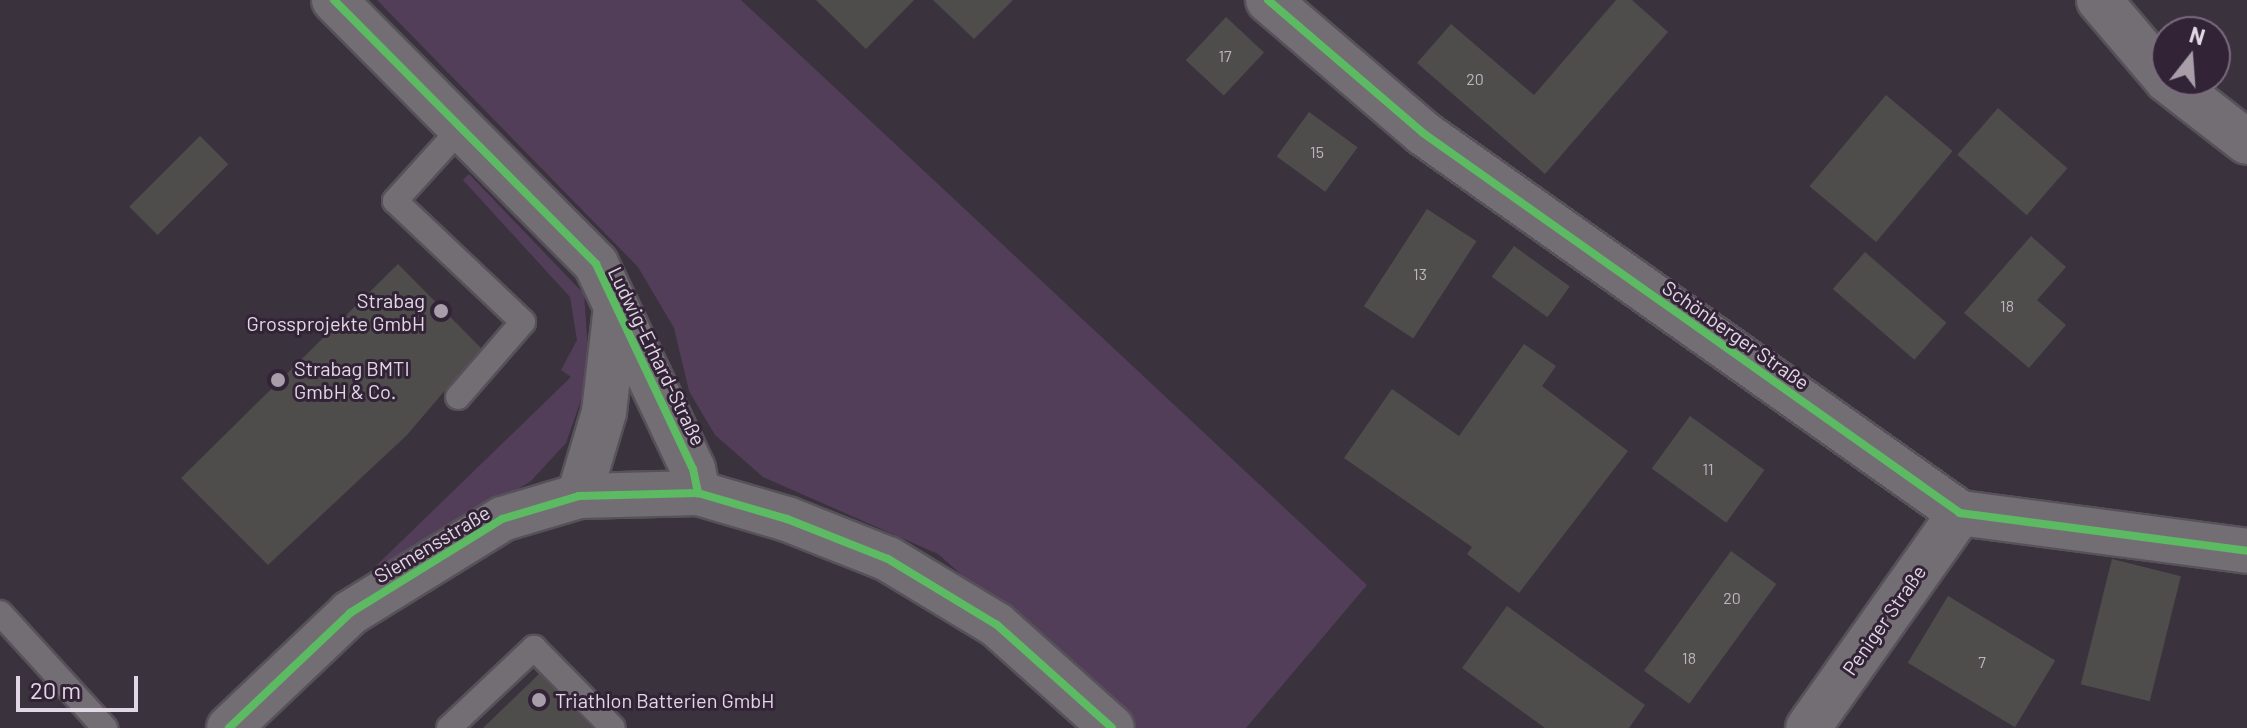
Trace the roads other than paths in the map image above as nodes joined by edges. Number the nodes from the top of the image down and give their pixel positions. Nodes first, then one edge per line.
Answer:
1 (334, 0) edge
2 (1268, 0) edge
3 (2099, 0) edge
4 (2151, 61) edge
5 (2188, 96) edge
6 (463, 126) junction
7 (2247, 142) edge
8 (616, 307) junction
9 (458, 397) dead end
10 (698, 493) junction
11 (579, 496) junction
12 (1960, 513) junction
13 (2247, 551) edge
14 (0, 613) edge
15 (105, 728) edge
16 (229, 728) edge
17 (449, 728) edge
18 (613, 728) edge
19 (1112, 728) edge
20 (1808, 728) edge

1 - 6 street, Ludwig-Erhard-Straße
2 - 12 street, Schönberger Straße
3 - 4 street
5 - 7 street
6 - 8 street, Ludwig-Erhard-Straße
6 - 9 lane
8 - 10 street, Ludwig-Erhard-Straße
8 - 11 street, Ludwig-Erhard-Straße
10 - 11 street, Siemensstraße
10 - 19 street
11 - 16 street, Siemensstraße
12 - 13 street, Schönberger Straße
12 - 20 street, Peniger Straße
14 - 15 lane
17 - 18 lane

